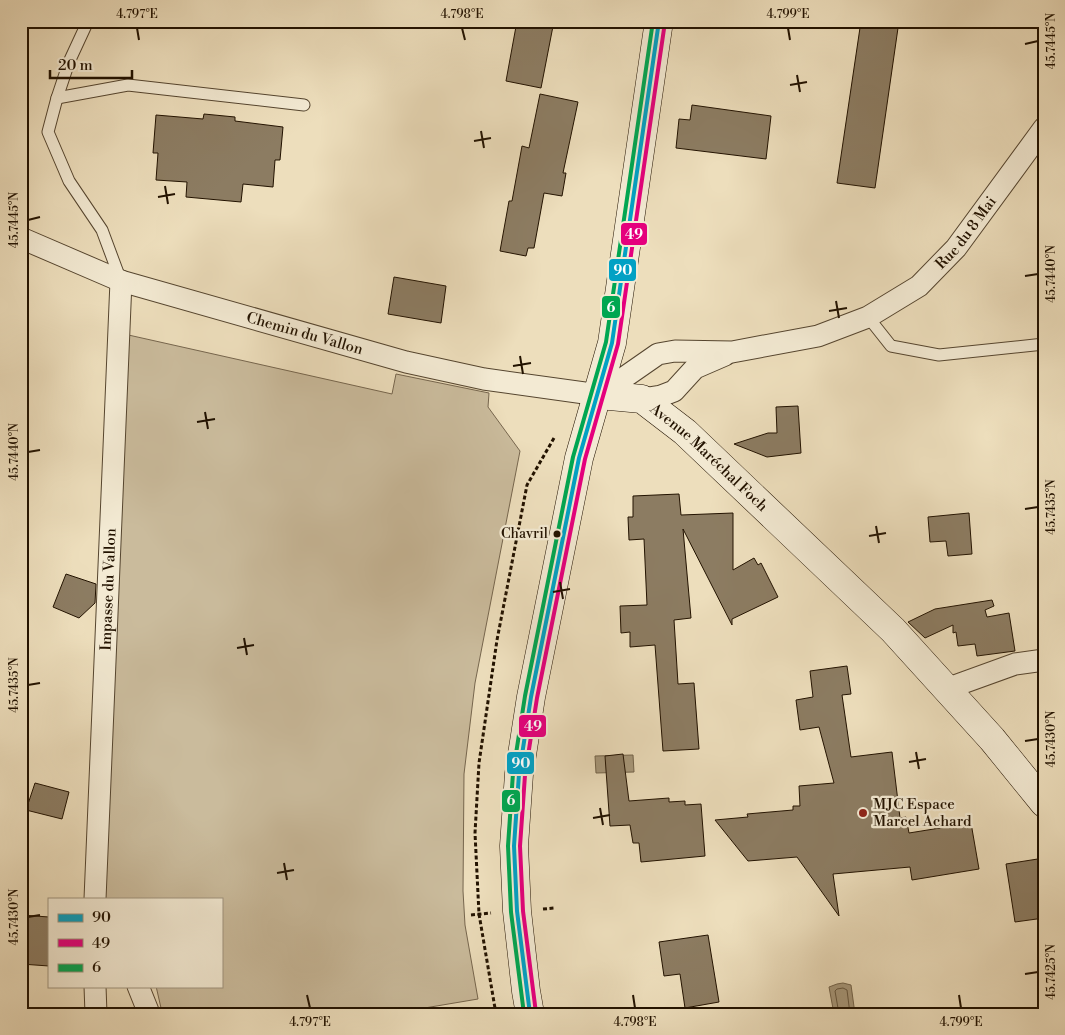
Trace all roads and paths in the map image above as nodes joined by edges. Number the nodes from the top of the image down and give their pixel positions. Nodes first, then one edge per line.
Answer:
1 (88, 21) edge
2 (658, 21) edge
3 (57, 98) junction
4 (304, 105) dead end
5 (1040, 140) edge
6 (21, 238) edge
7 (121, 281) junction
8 (868, 316) junction
9 (1044, 344) edge
10 (732, 352) junction
11 (599, 395) junction
12 (642, 399) junction
13 (1044, 660) edge
14 (946, 689) junction
15 (1044, 802) edge
16 (95, 898) edge
17 (542, 900) dead end
18 (543, 909) dead end
19 (482, 914) dead end
20 (471, 915) dead end
21 (95, 988) edge
22 (139, 988) edge
23 (96, 1014) edge
24 (146, 1014) edge
25 (530, 1014) edge

1 - 3 lane
2 - 11 main road
3 - 4 lane
3 - 7 lane
5 - 8 street, Rue du 8 Mai
6 - 7 street, Chemin du Vallon
7 - 11 street, Chemin du Vallon
7 - 16 street, Impasse du Vallon
8 - 9 lane
8 - 10 street, Rue du 8 Mai
10 - 11 street, Rue du 8 Mai
10 - 12 street, Rue du 8 Mai
11 - 12 main road, Avenue Maréchal Foch
11 - 25 main road
12 - 14 main road, Avenue Maréchal Foch
13 - 14 street
14 - 15 main road, Avenue Maréchal Foch
17 - 18 path
19 - 20 path
21 - 23 street
22 - 24 street

